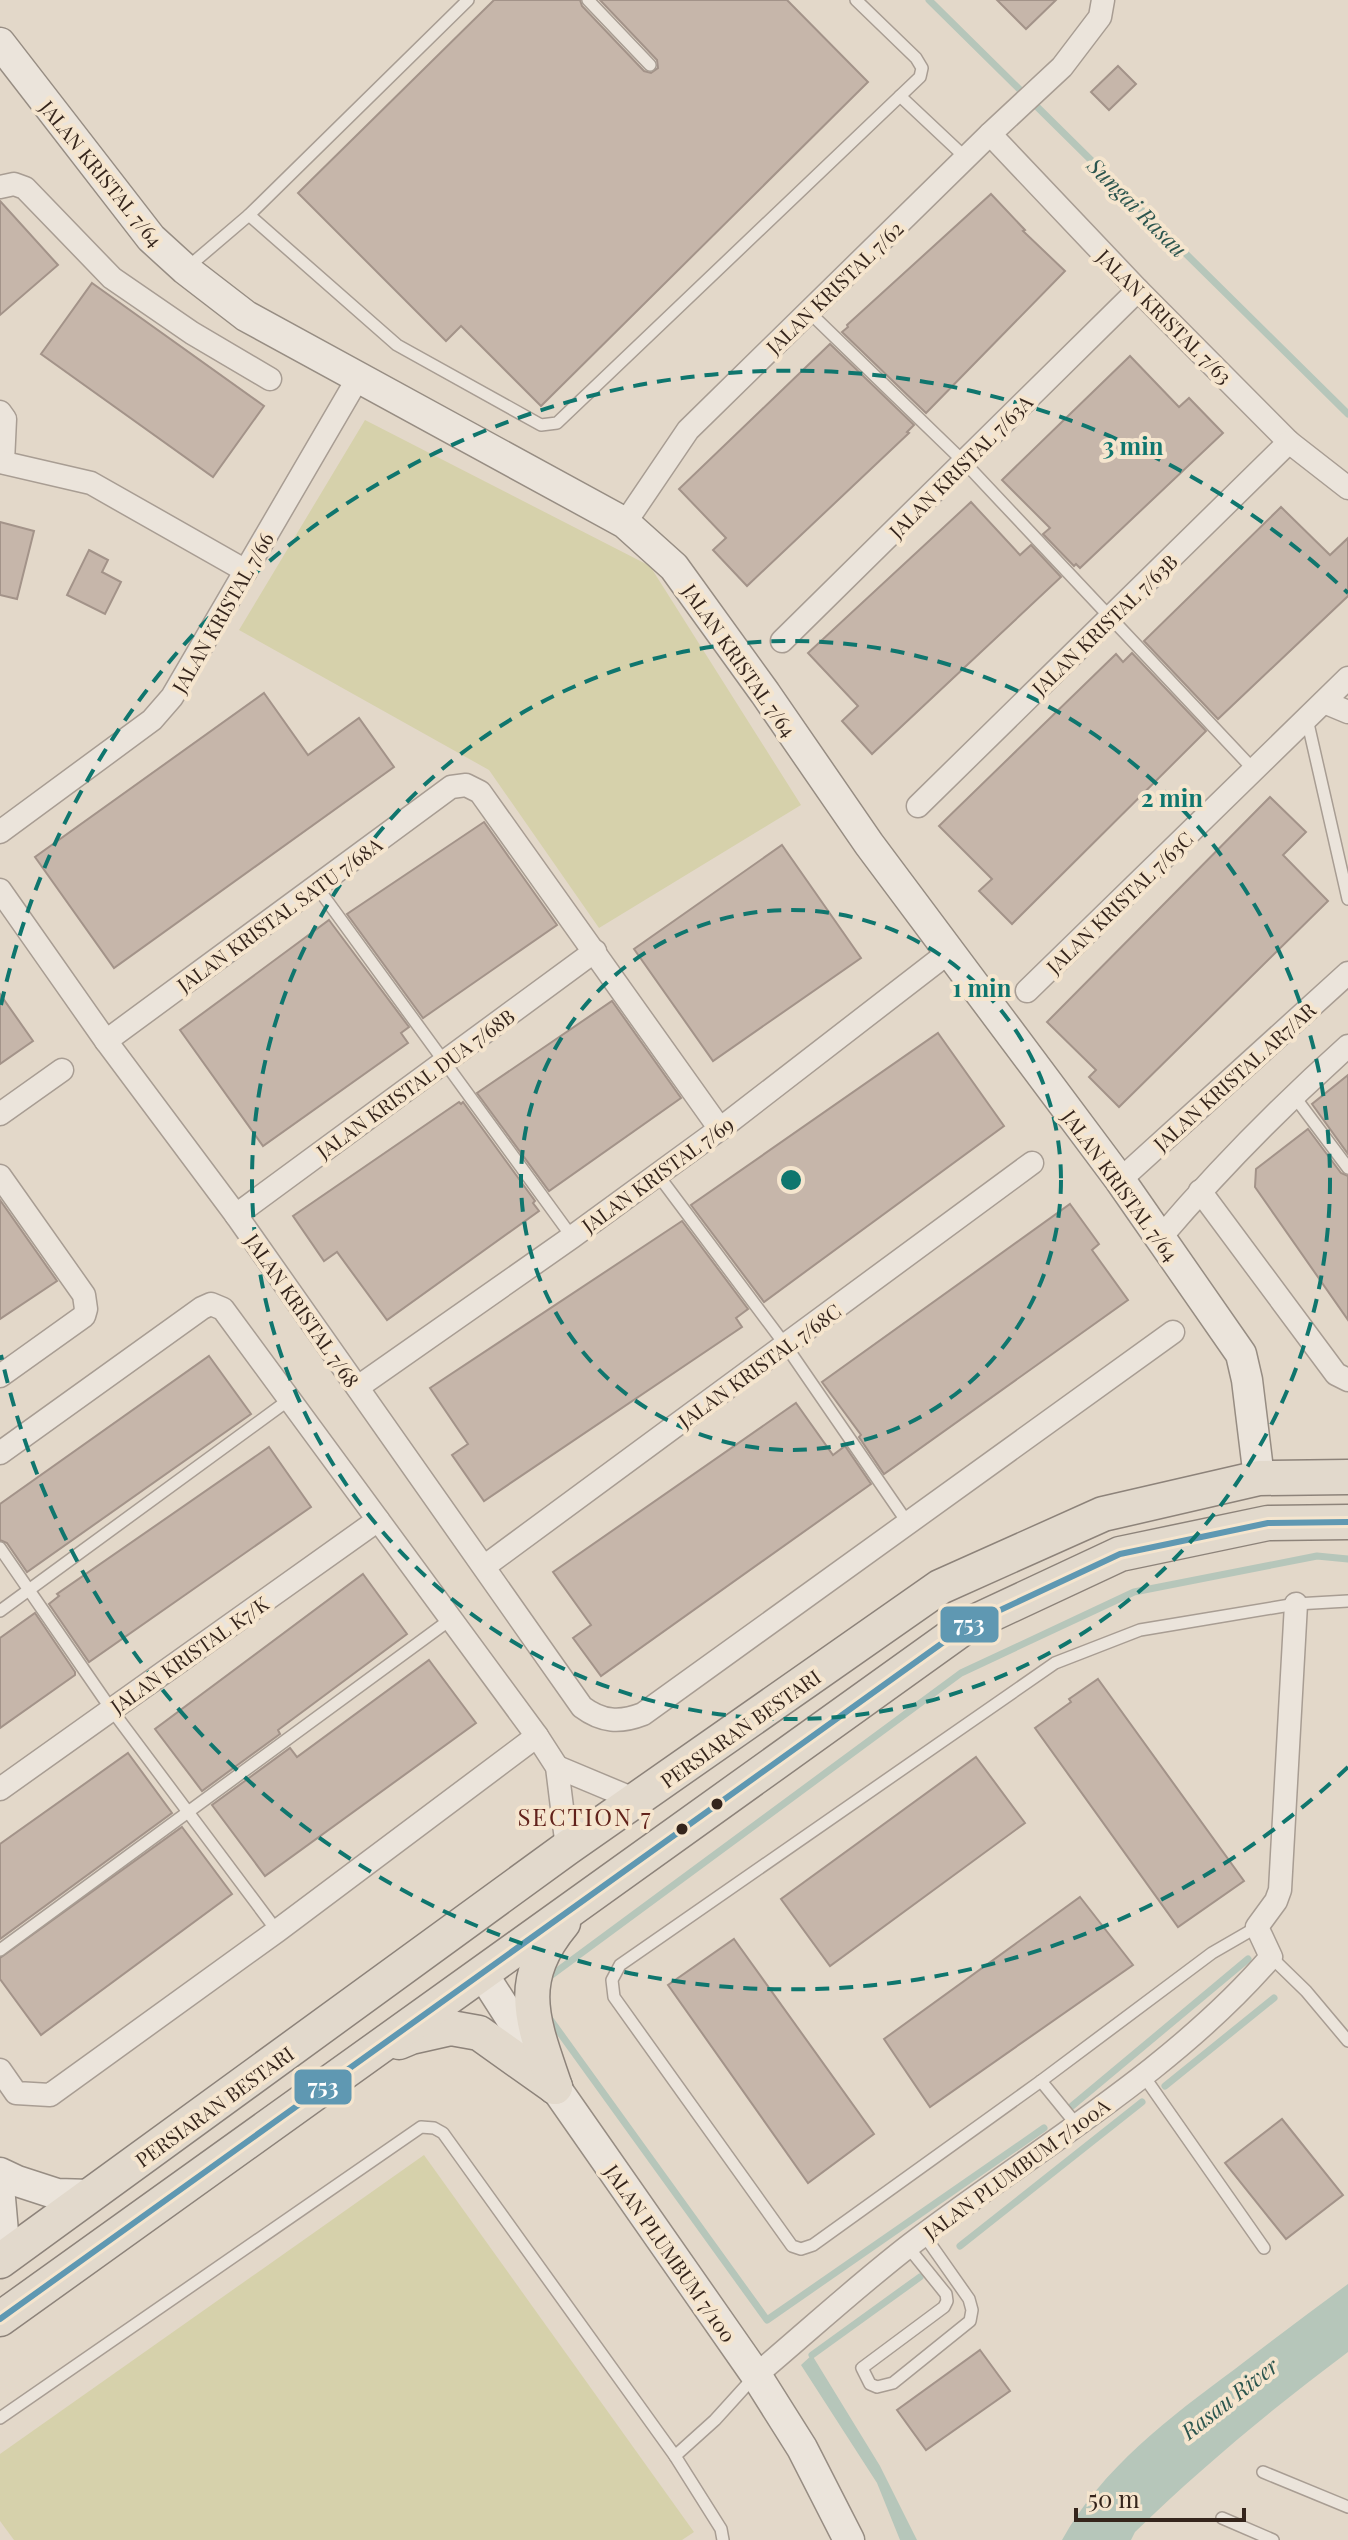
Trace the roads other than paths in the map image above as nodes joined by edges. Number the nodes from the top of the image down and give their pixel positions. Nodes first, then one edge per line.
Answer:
1 (468, 0) edge
2 (588, 0) edge
3 (856, 0) edge
4 (1103, 0) edge
5 (0, 43) edge
6 (650, 65) dead end
7 (900, 96) junction
8 (990, 134) junction
9 (966, 158) junction
10 (0, 187) edge
11 (249, 215) junction
12 (185, 269) junction
13 (1138, 290) junction
14 (809, 312) junction
15 (358, 378) junction
16 (270, 379) dead end
17 (0, 412) edge
18 (1289, 442) junction
19 (1, 462) edge
20 (964, 462) junction
21 (1348, 488) edge
22 (625, 523) junction
23 (246, 571) junction
24 (1109, 619) junction
25 (782, 641) dead end
26 (1348, 678) edge
27 (1324, 702) junction
28 (1348, 712) edge
29 (1307, 719) junction
30 (1254, 770) junction
31 (918, 806) dead end
32 (0, 832) edge
33 (317, 887) junction
34 (0, 890) edge
35 (1348, 899) edge
36 (595, 951) junction
37 (949, 952) junction
38 (1348, 973) edge
39 (1027, 991) dead end
40 (106, 1041) junction
41 (1348, 1046) edge
42 (445, 1061) junction
43 (62, 1070) dead end
44 (1293, 1095) junction
45 (0, 1114) edge
46 (720, 1129) junction
47 (1032, 1163) dead end
48 (1348, 1168) edge
49 (658, 1175) junction
50 (0, 1176) edge
51 (1120, 1180) junction
52 (1200, 1191) junction
53 (236, 1215) junction
54 (572, 1237) junction
55 (1160, 1238) junction
56 (1173, 1332) dead end
57 (786, 1346) junction
58 (0, 1376) edge
59 (1348, 1380) edge
60 (358, 1387) junction
61 (290, 1399) junction
62 (0, 1453) edge
63 (1348, 1477) edge
64 (1259, 1478) junction
65 (378, 1520) junction
66 (907, 1522) junction
67 (1348, 1522) edge
68 (0, 1548) edge
69 (485, 1566) junction
70 (29, 1590) junction
71 (1348, 1601) edge
72 (1296, 1604) junction
73 (0, 1611) edge
74 (451, 1619) junction
75 (111, 1709) junction
76 (537, 1736) junction
77 (557, 1767) junction
78 (0, 1789) edge
79 (636, 1800) junction
80 (189, 1813) junction
81 (567, 1848) junction
82 (583, 1900) junction
83 (1257, 1927) junction
84 (277, 1931) junction
85 (0, 1950) edge
86 (1271, 1957) junction
87 (482, 1973) junction
88 (1348, 2041) edge
89 (369, 2053) junction
90 (0, 2070) edge
91 (1143, 2075) junction
92 (1041, 2081) junction
93 (555, 2087) junction
94 (213, 2107) junction
95 (1076, 2124) junction
96 (0, 2173) edge
97 (91, 2195) junction
98 (0, 2198) edge
99 (0, 2237) edge
100 (916, 2241) junction
101 (1264, 2248) dead end
102 (0, 2261) edge
103 (0, 2319) edge
104 (756, 2375) junction
105 (0, 2418) edge
106 (675, 2456) junction
107 (1263, 2472) dead end
108 (1348, 2507) edge
109 (1222, 2518) dead end
110 (723, 2540) edge
111 (849, 2540) edge
112 (1273, 2540) edge

1 - 11 lane
2 - 6 lane
3 - 7 lane
4 - 8 street, JALAN KRISTAL 7/62
5 - 12 street, JALAN KRISTAL 7/64
7 - 9 lane
7 - 11 lane
8 - 9 street, JALAN KRISTAL 7/62
8 - 13 street, JALAN KRISTAL 7/63
9 - 14 street, JALAN KRISTAL 7/62
10 - 16 street
11 - 12 lane
12 - 15 street, JALAN KRISTAL 7/64
13 - 18 street, JALAN KRISTAL 7/63
13 - 20 street, JALAN KRISTAL 7/63A
14 - 20 lane
14 - 22 street, JALAN KRISTAL 7/62
15 - 22 street, JALAN KRISTAL 7/64
15 - 23 street, JALAN KRISTAL 7/66
17 - 19 street
18 - 21 street, JALAN KRISTAL 7/63
18 - 24 street, JALAN KRISTAL 7/63B
19 - 23 street
20 - 24 lane
20 - 25 street, JALAN KRISTAL 7/63A
22 - 37 street, JALAN KRISTAL 7/64
23 - 32 street, JALAN KRISTAL 7/66
24 - 30 lane
24 - 31 street, JALAN KRISTAL 7/63B
26 - 27 street, JALAN KRISTAL 7/63C
27 - 28 street
27 - 29 street, JALAN KRISTAL 7/63C
29 - 30 street, JALAN KRISTAL 7/63C
29 - 35 lane
30 - 39 street, JALAN KRISTAL 7/63C
33 - 36 street, JALAN KRISTAL SATU 7/68A
33 - 40 street, JALAN KRISTAL SATU 7/68A
33 - 42 lane
34 - 40 street, JALAN KRISTAL 7/68
36 - 42 street, JALAN KRISTAL DUA 7/68B
36 - 46 street
37 - 46 street, JALAN KRISTAL 7/69
37 - 51 street, JALAN KRISTAL 7/64
38 - 51 street, JALAN KRISTAL AR7/AR
40 - 53 street, JALAN KRISTAL 7/68
41 - 44 street
42 - 53 street, JALAN KRISTAL DUA 7/68B
42 - 54 lane
43 - 45 street
44 - 48 lane
44 - 52 street
46 - 49 street, JALAN KRISTAL 7/69
47 - 57 street, JALAN KRISTAL 7/68C
49 - 54 street, JALAN KRISTAL 7/69
49 - 57 lane
50 - 58 street
51 - 55 street, JALAN KRISTAL 7/64
52 - 55 street
52 - 59 street
53 - 60 street, JALAN KRISTAL 7/68
54 - 60 street, JALAN KRISTAL 7/69
55 - 64 street, JALAN KRISTAL 7/64
56 - 66 street
57 - 66 lane
57 - 69 street, JALAN KRISTAL 7/68C
60 - 69 street, JALAN KRISTAL 7/68
61 - 62 street
61 - 65 street
61 - 70 lane
63 - 64 main road, PERSIARAN BESTARI
64 - 79 main road, PERSIARAN BESTARI
65 - 74 street
65 - 75 street, JALAN KRISTAL K7/K
66 - 69 street, JALAN KRISTAL 7/68
67 - 82 main road
68 - 70 lane
70 - 73 lane
70 - 75 lane
71 - 72 lane
72 - 83 street
72 - 92 lane
74 - 76 street
74 - 80 lane
75 - 78 street, JALAN KRISTAL K7/K
75 - 80 lane
76 - 77 street
76 - 84 street
77 - 79 street
77 - 81 street
79 - 81 main road, PERSIARAN BESTARI
80 - 84 lane
80 - 85 lane
81 - 94 main road, PERSIARAN BESTARI
82 - 87 main road
82 - 93 main road
83 - 86 street
83 - 92 lane
84 - 90 street
86 - 88 lane
86 - 91 street, JALAN PLUMBUM 7/100A
87 - 89 main road
87 - 93 street, JALAN PLUMBUM 7/100
87 - 94 main road
89 - 93 main road
89 - 103 main road
91 - 95 street, JALAN PLUMBUM 7/100A
91 - 101 lane
92 - 95 lane
93 - 104 street, JALAN PLUMBUM 7/100
94 - 97 main road, PERSIARAN BESTARI
95 - 100 street, JALAN PLUMBUM 7/100A
96 - 97 street
97 - 102 main road, PERSIARAN BESTARI
98 - 99 street
100 - 100 lane
100 - 104 street, JALAN PLUMBUM 7/100A
104 - 106 lane
104 - 111 street, JALAN PLUMBUM 7/100
105 - 106 lane
106 - 110 lane
107 - 108 lane
109 - 112 lane

